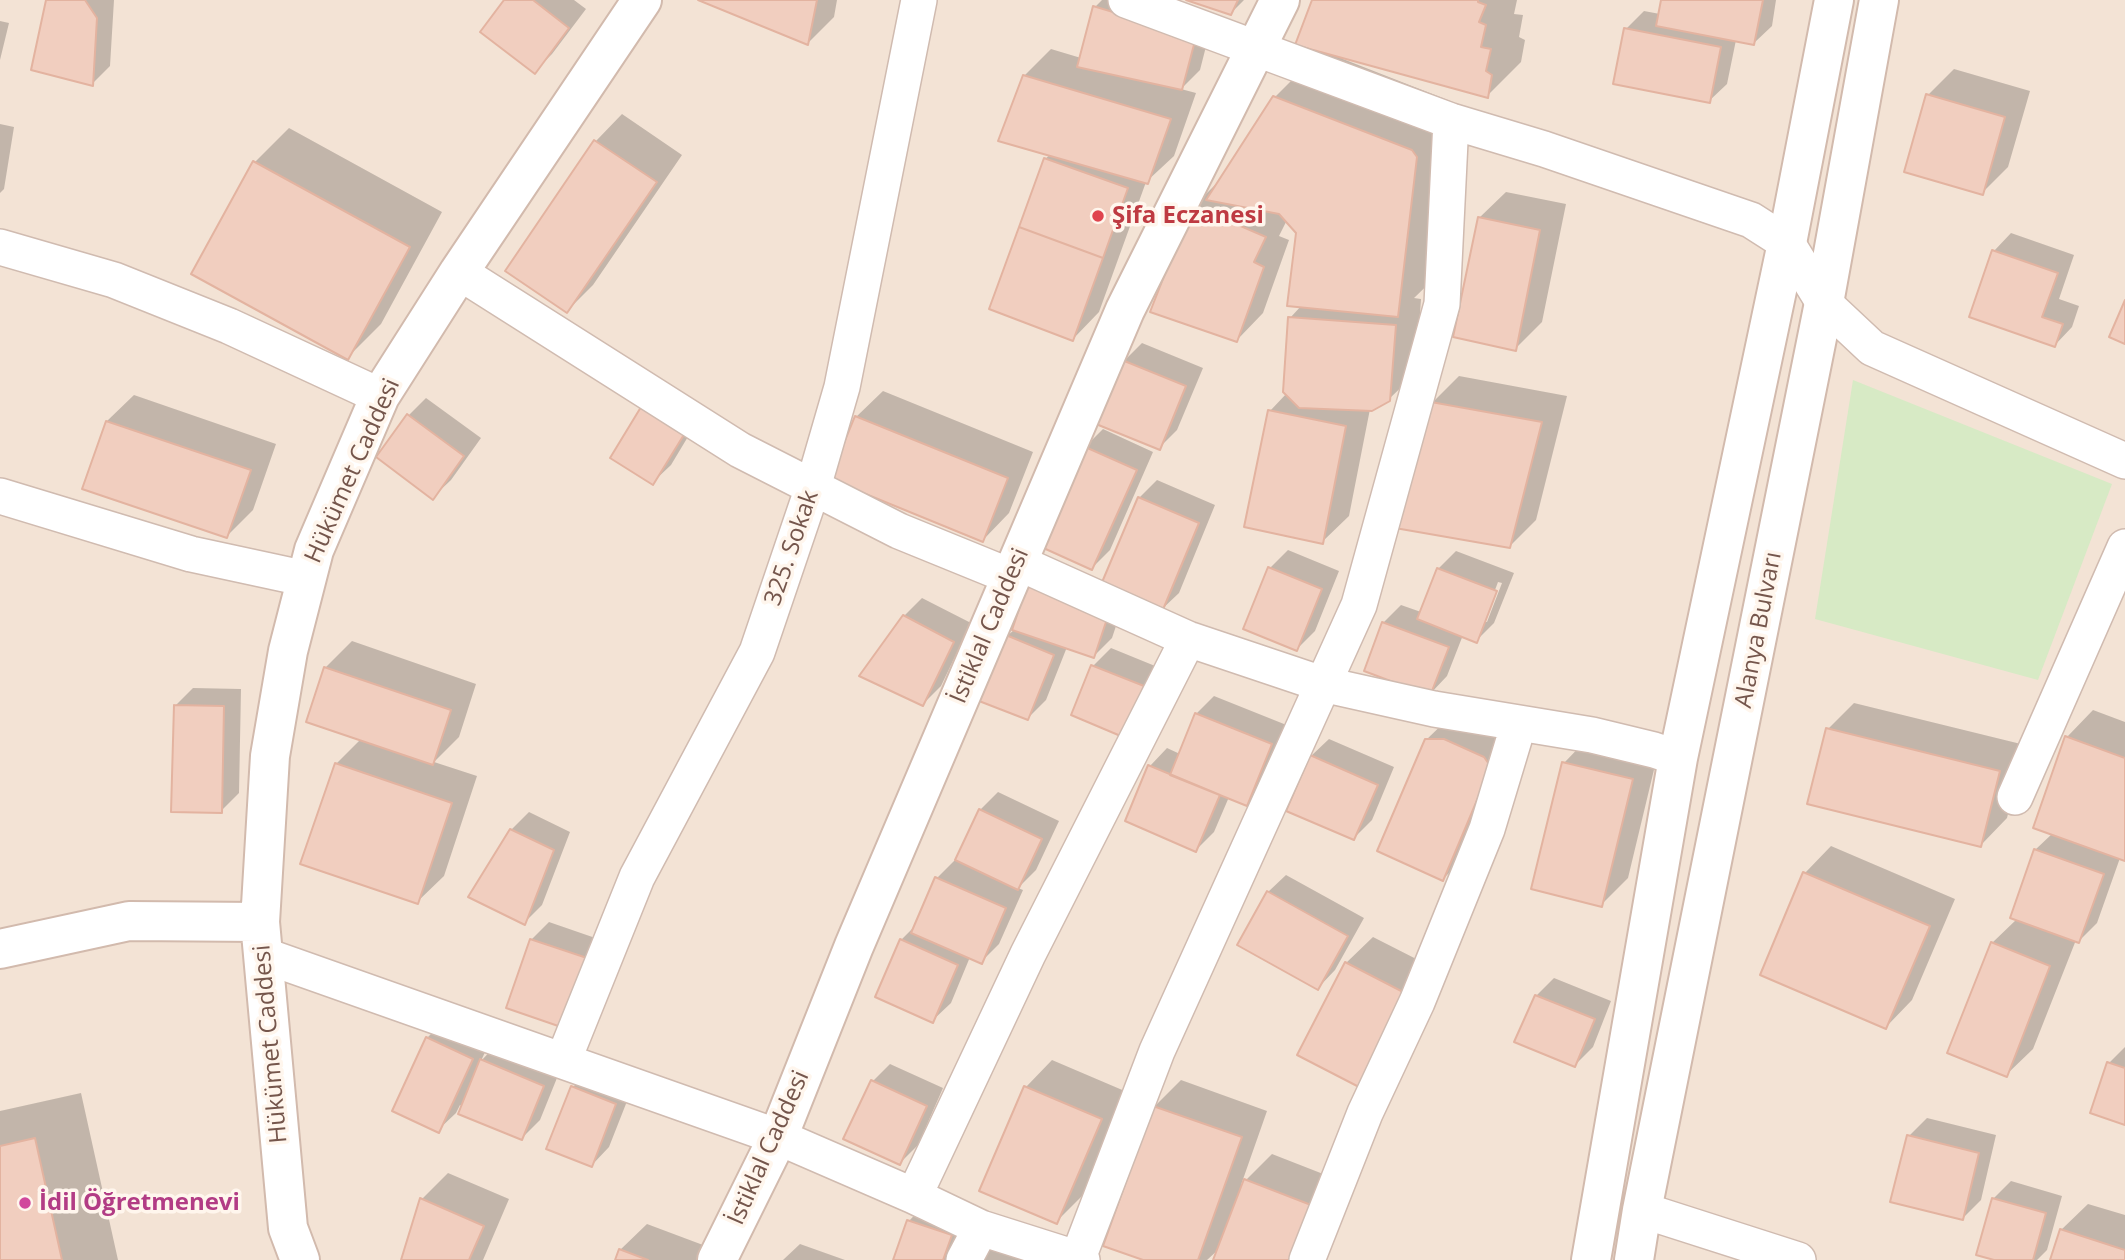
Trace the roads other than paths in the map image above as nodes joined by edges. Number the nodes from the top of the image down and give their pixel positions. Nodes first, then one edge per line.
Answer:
1 (642, 0) edge
2 (919, 0) edge
3 (1126, 0) edge
4 (1280, 0) edge
5 (1834, 0) edge
6 (1879, 0) edge
7 (1255, 48) junction
8 (1451, 121) junction
9 (1787, 243) junction
10 (0, 247) edge
11 (459, 272) junction
12 (1824, 303) junction
13 (380, 396) junction
14 (2125, 461) edge
15 (813, 487) junction
16 (0, 496) edge
17 (2125, 547) edge
18 (1014, 570) junction
19 (307, 579) junction
20 (1188, 639) junction
21 (1322, 684) junction
22 (1520, 723) junction
23 (1678, 758) junction
24 (2015, 797) dead end
25 (261, 938) junction
26 (0, 949) edge
27 (563, 1061) junction
28 (778, 1137) junction
29 (914, 1196) junction
30 (1642, 1210) junction
31 (981, 1228) junction
32 (1080, 1259) edge
33 (300, 1260) edge
34 (717, 1260) edge
35 (964, 1260) edge
36 (1307, 1260) edge
37 (1591, 1260) edge
38 (1634, 1260) edge
39 (1798, 1260) edge

1 - 11 street, Hükümet Caddesi
2 - 15 street, 325. Sokak
3 - 7 street
4 - 7 street, İstiklal Caddesi
5 - 9 street
6 - 12 street, Alanya Bulvarı
7 - 8 street
7 - 18 street, İstiklal Caddesi
8 - 9 street
8 - 21 street
9 - 12 street
9 - 23 street
10 - 13 street
11 - 13 street, Hükümet Caddesi
11 - 15 street
12 - 14 street
12 - 30 street, Alanya Bulvarı
13 - 19 street, Hükümet Caddesi
15 - 18 street
15 - 27 street, 325. Sokak
16 - 19 street
17 - 24 street
18 - 20 street
18 - 28 street, İstiklal Caddesi
19 - 25 street, Hükümet Caddesi
20 - 21 street
20 - 29 street
21 - 22 street
21 - 32 street
22 - 23 street
22 - 36 street
23 - 37 street
25 - 26 street
25 - 27 street
25 - 33 street, Hükümet Caddesi
27 - 28 street
28 - 29 street
28 - 34 street, İstiklal Caddesi
29 - 31 street
30 - 38 street, Alanya Bulvarı
30 - 39 street
31 - 32 street
31 - 35 street

